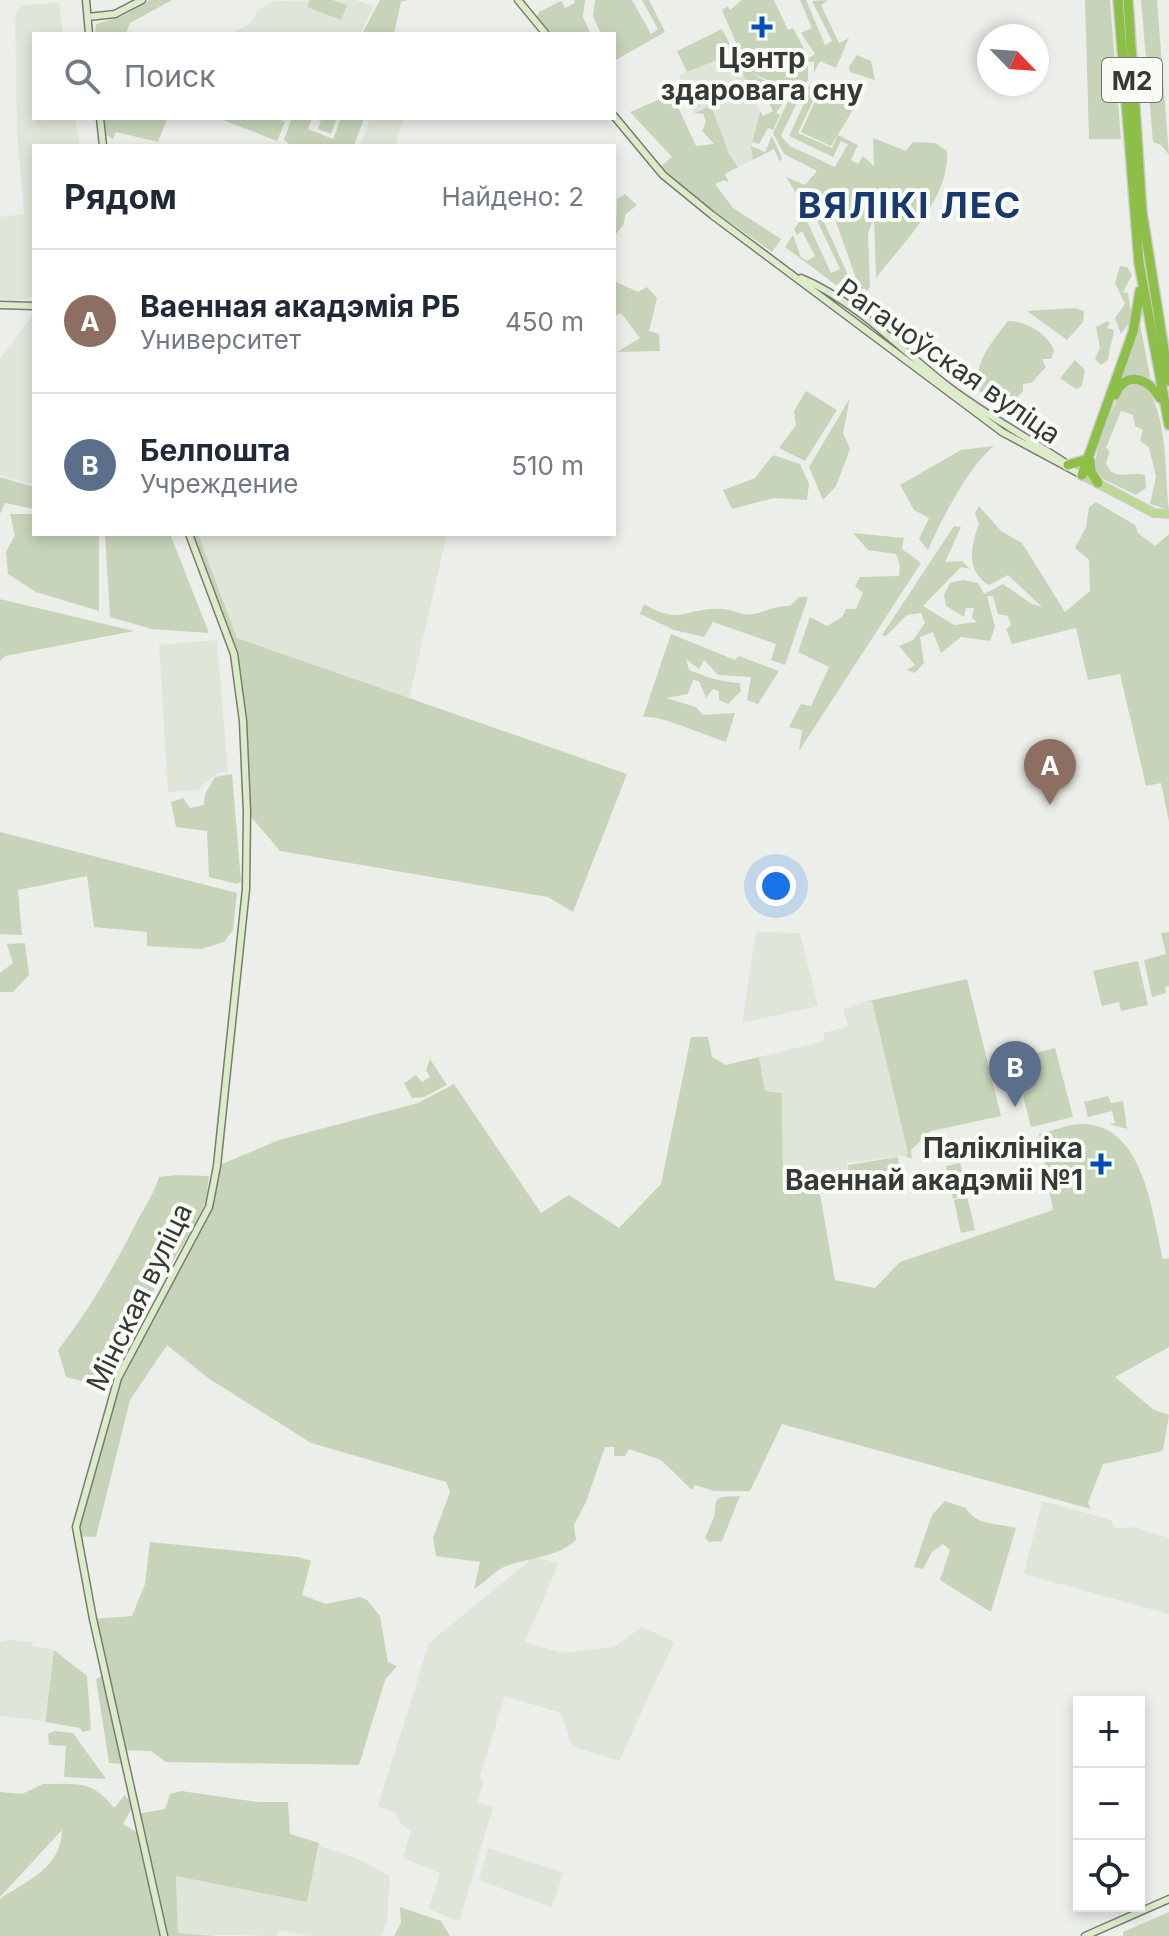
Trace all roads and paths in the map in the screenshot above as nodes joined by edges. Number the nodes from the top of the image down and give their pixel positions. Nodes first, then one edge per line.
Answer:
1 (86, 0) edge
2 (142, 0) edge
3 (518, 0) edge
4 (1118, 0) edge
5 (1128, 0) edge
6 (88, 17) junction
7 (89, 32) edge
8 (544, 32) edge
9 (616, 118) edge
10 (100, 120) edge
11 (103, 144) edge
12 (1139, 263) junction
13 (794, 275) junction
14 (0, 305) edge
15 (32, 307) edge
16 (1156, 312) junction
17 (1169, 346) edge
18 (1169, 381) edge
19 (1164, 404) junction
20 (1169, 425) edge
21 (1088, 461) junction
22 (1068, 465) junction
23 (1082, 475) junction
24 (1098, 483) junction
25 (1169, 514) edge
26 (190, 536) edge
27 (1169, 1899) edge
28 (164, 1936) edge
29 (1085, 1936) edge

1 - 6 main road
2 - 6 main road
3 - 8 main road
4 - 12 highway, М2
5 - 16 highway, М2
6 - 7 main road
9 - 13 main road, Рагачоўская вуліца
10 - 11 main road
12 - 19 highway, М2
12 - 21 highway
13 - 22 main road, Рагачоўская вуліца
13 - 23 main road, Рагачоўская вуліца
14 - 15 main road
16 - 17 highway
16 - 18 highway, М2
19 - 20 highway, М2
19 - 21 highway
21 - 22 highway
21 - 23 highway
21 - 24 highway
22 - 23 main road, Рагачоўская вуліца
23 - 24 main road, Рагачоўская вуліца
24 - 25 main road, Рагачоўская вуліца
26 - 28 main road, Мінская вуліца
27 - 29 main road

